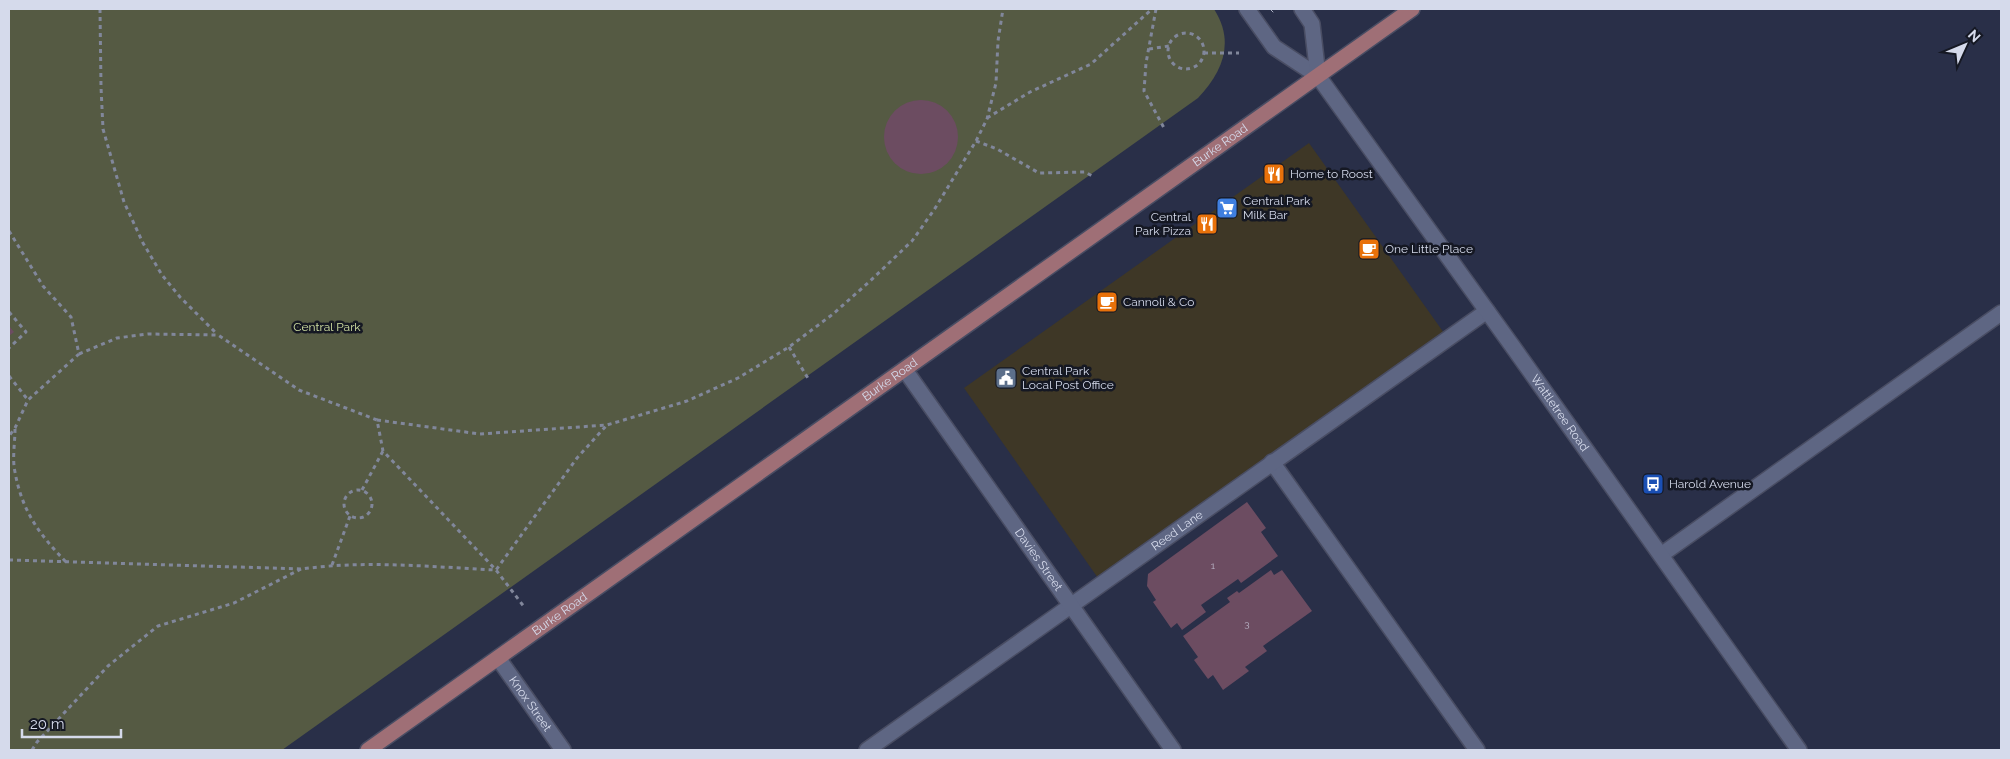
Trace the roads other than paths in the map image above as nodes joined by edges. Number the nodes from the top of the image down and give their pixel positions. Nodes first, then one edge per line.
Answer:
1 (1247, 9) edge
2 (1302, 9) edge
3 (1412, 9) edge
4 (1318, 76) junction
5 (1488, 311) junction
6 (2001, 313) edge
7 (905, 370) junction
8 (1272, 462) junction
9 (1661, 555) junction
10 (1071, 606) junction
11 (498, 658) junction
12 (368, 750) edge
13 (563, 750) edge
14 (867, 750) edge
15 (1173, 750) edge
16 (1477, 750) edge
17 (1799, 750) edge

1 - 4 main road, Wattletree Road
2 - 4 main road, Wattletree Road
3 - 4 main road, Burke Road
4 - 5 main road, Wattletree Road
4 - 7 main road, Burke Road
5 - 8 main road, Reed Lane
5 - 9 main road, Wattletree Road
6 - 9 main road
7 - 10 main road, Davies Street
7 - 11 main road, Burke Road
8 - 10 main road, Reed Lane
8 - 16 main road
9 - 17 main road, Wattletree Road
10 - 14 main road, Reed Lane
10 - 15 main road, Davies Street
11 - 12 main road, Burke Road
11 - 13 main road, Knox Street

